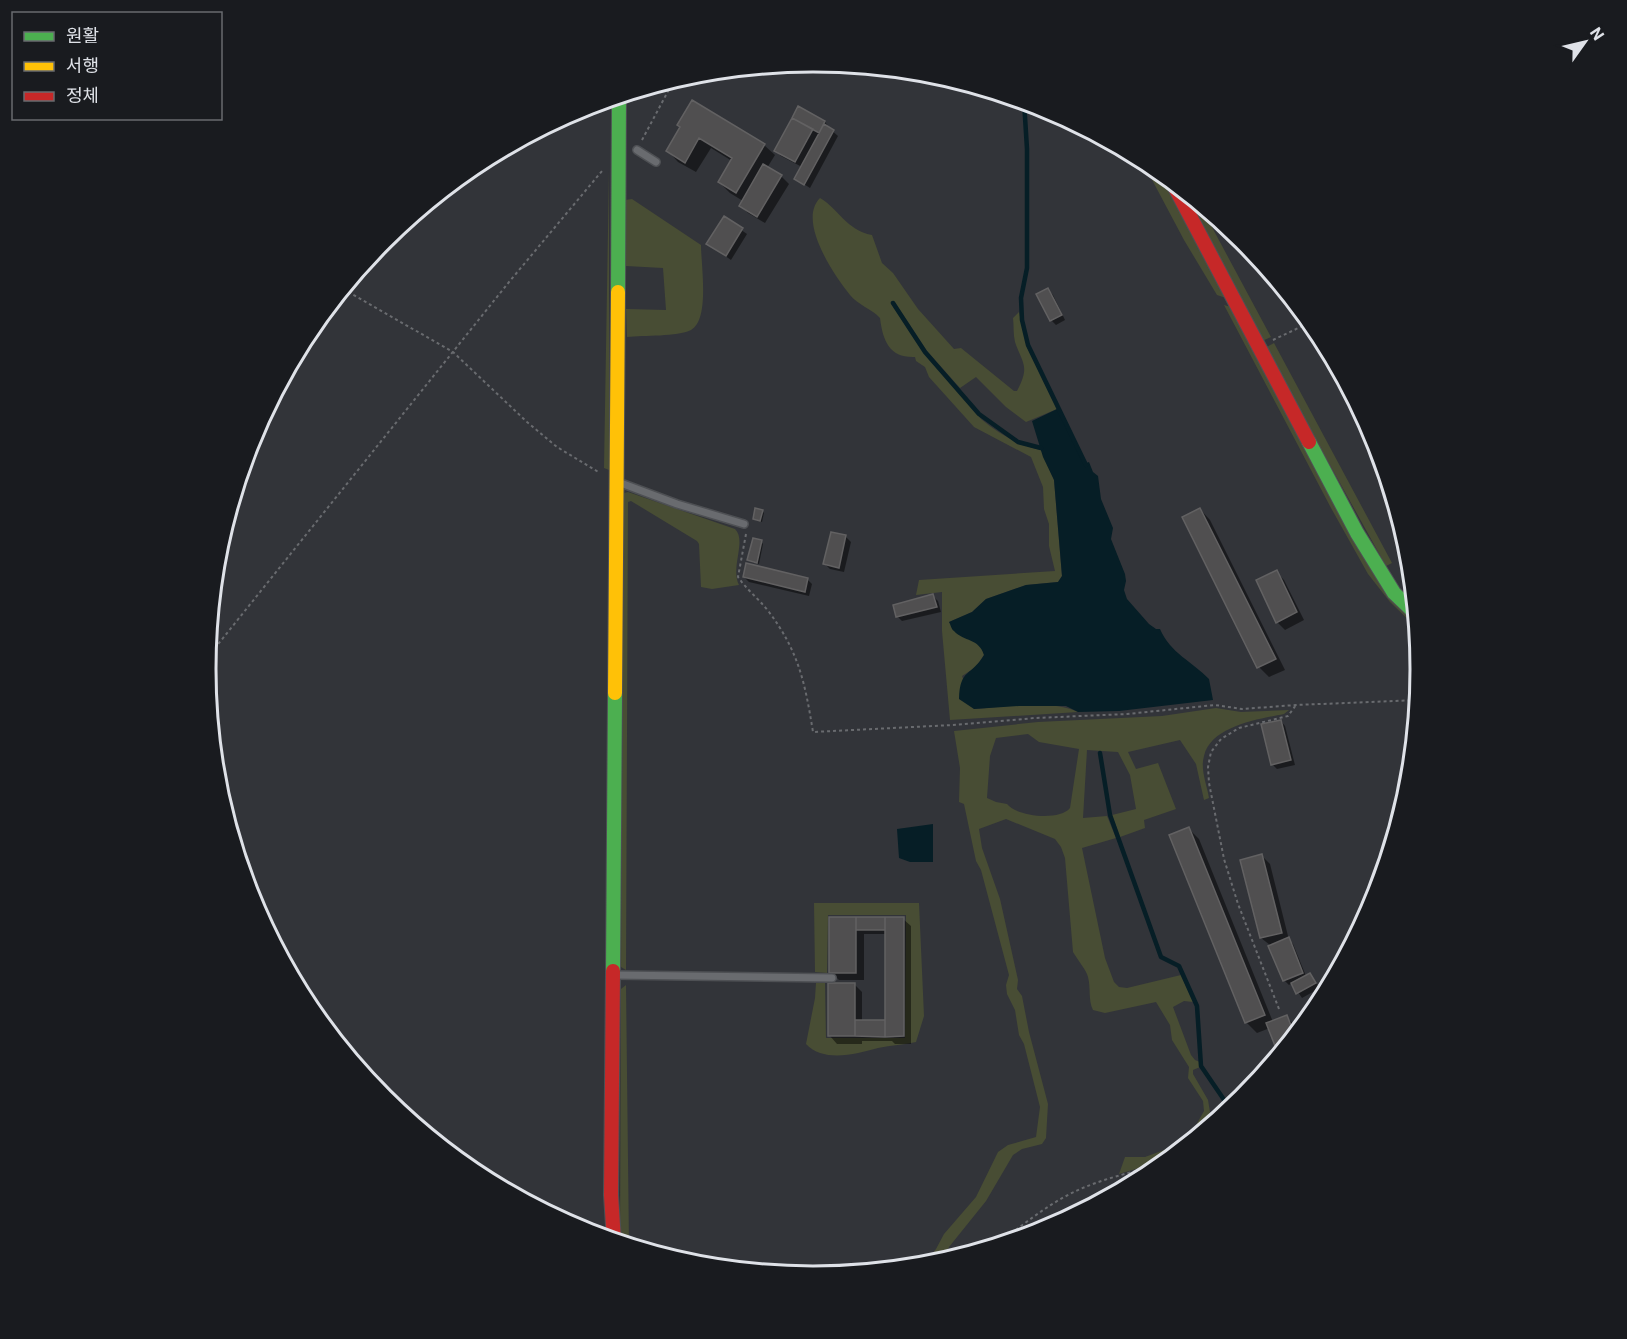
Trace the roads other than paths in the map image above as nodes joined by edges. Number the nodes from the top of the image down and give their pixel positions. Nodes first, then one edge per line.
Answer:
1 (619, 105) edge
2 (637, 150) road end
3 (656, 162) dead end
4 (1180, 198) edge
5 (616, 481) junction
6 (744, 524) road end
7 (1407, 606) edge
8 (613, 975) junction
9 (832, 978) dead end
10 (613, 1232) edge

1 - 5 main road
2 - 3 lane
4 - 7 main road
5 - 6 lane
5 - 8 main road
8 - 9 lane
8 - 10 main road

